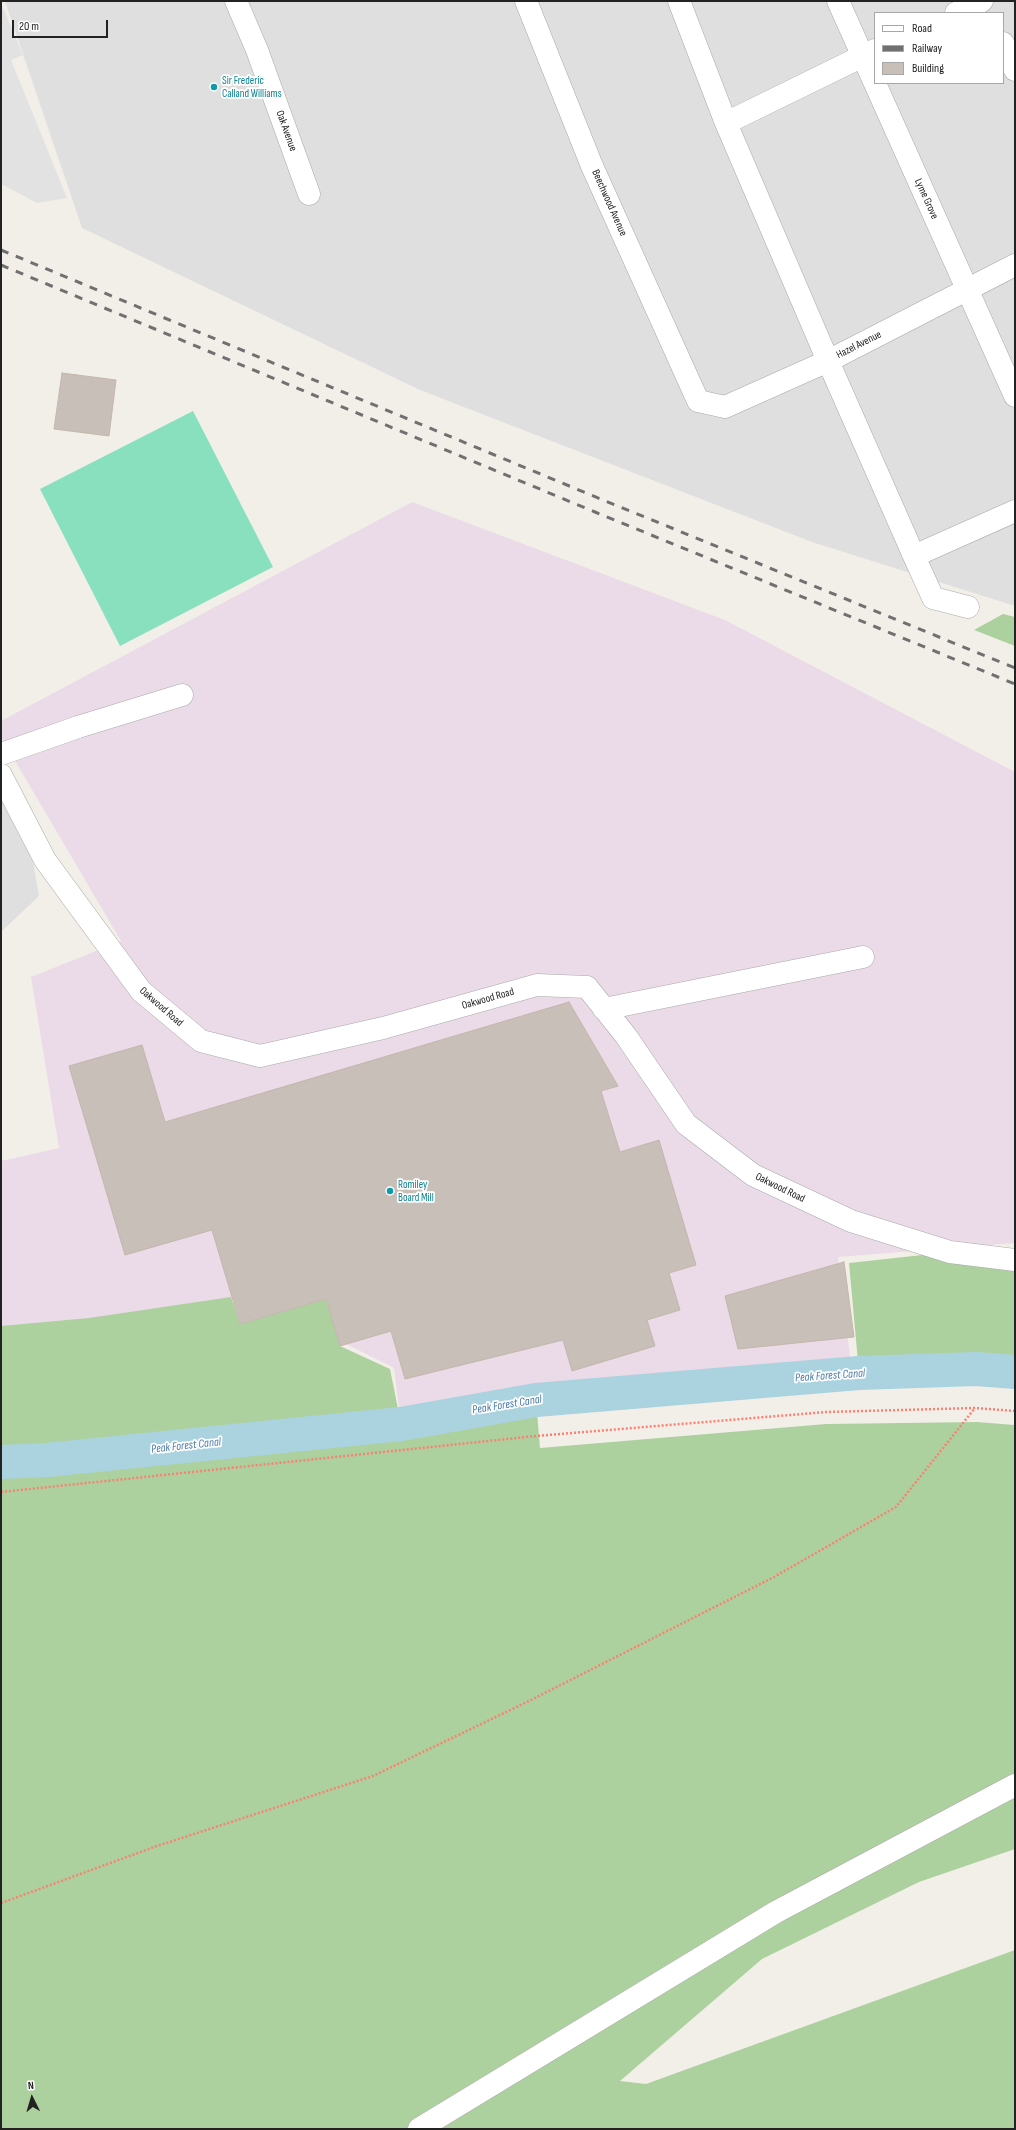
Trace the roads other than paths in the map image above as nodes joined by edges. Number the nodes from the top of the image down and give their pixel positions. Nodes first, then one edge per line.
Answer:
1 (236, 1) edge
2 (526, 1) edge
3 (680, 1) edge
4 (838, 1) edge
5 (983, 1) edge
6 (958, 12) edge
7 (988, 12) edge
8 (1004, 46) edge
9 (869, 53) edge
10 (874, 65) edge
11 (1015, 70) edge
12 (882, 84) edge
13 (726, 123) junction
14 (309, 194) dead end
15 (1015, 265) edge
16 (966, 290) junction
17 (828, 361) junction
18 (1015, 396) edge
19 (698, 401) joint
20 (1015, 511) edge
21 (914, 556) junction
22 (968, 607) dead end
23 (182, 695) dead end
24 (1, 754) edge
25 (1, 776) edge
26 (863, 957) dead end
27 (604, 1008) junction
28 (1015, 1260) edge
29 (1015, 1785) edge
30 (419, 2129) edge

1 - 14 street, Oak Avenue
2 - 19 street, Beechwood Avenue
3 - 13 street
4 - 9 street, Lyme Grove
5 - 6 street
5 - 7 street
8 - 11 street
9 - 10 street, Lyme Grove
9 - 13 street
12 - 16 street, Lyme Grove
13 - 17 street
15 - 16 street, Hazel Avenue
16 - 17 street, Hazel Avenue
16 - 18 street, Lyme Grove
17 - 19 street, Hazel Avenue
17 - 21 street
20 - 21 street
21 - 22 street
23 - 24 street
25 - 27 street, Oakwood Road
26 - 27 street
27 - 28 street, Oakwood Road
29 - 30 street

